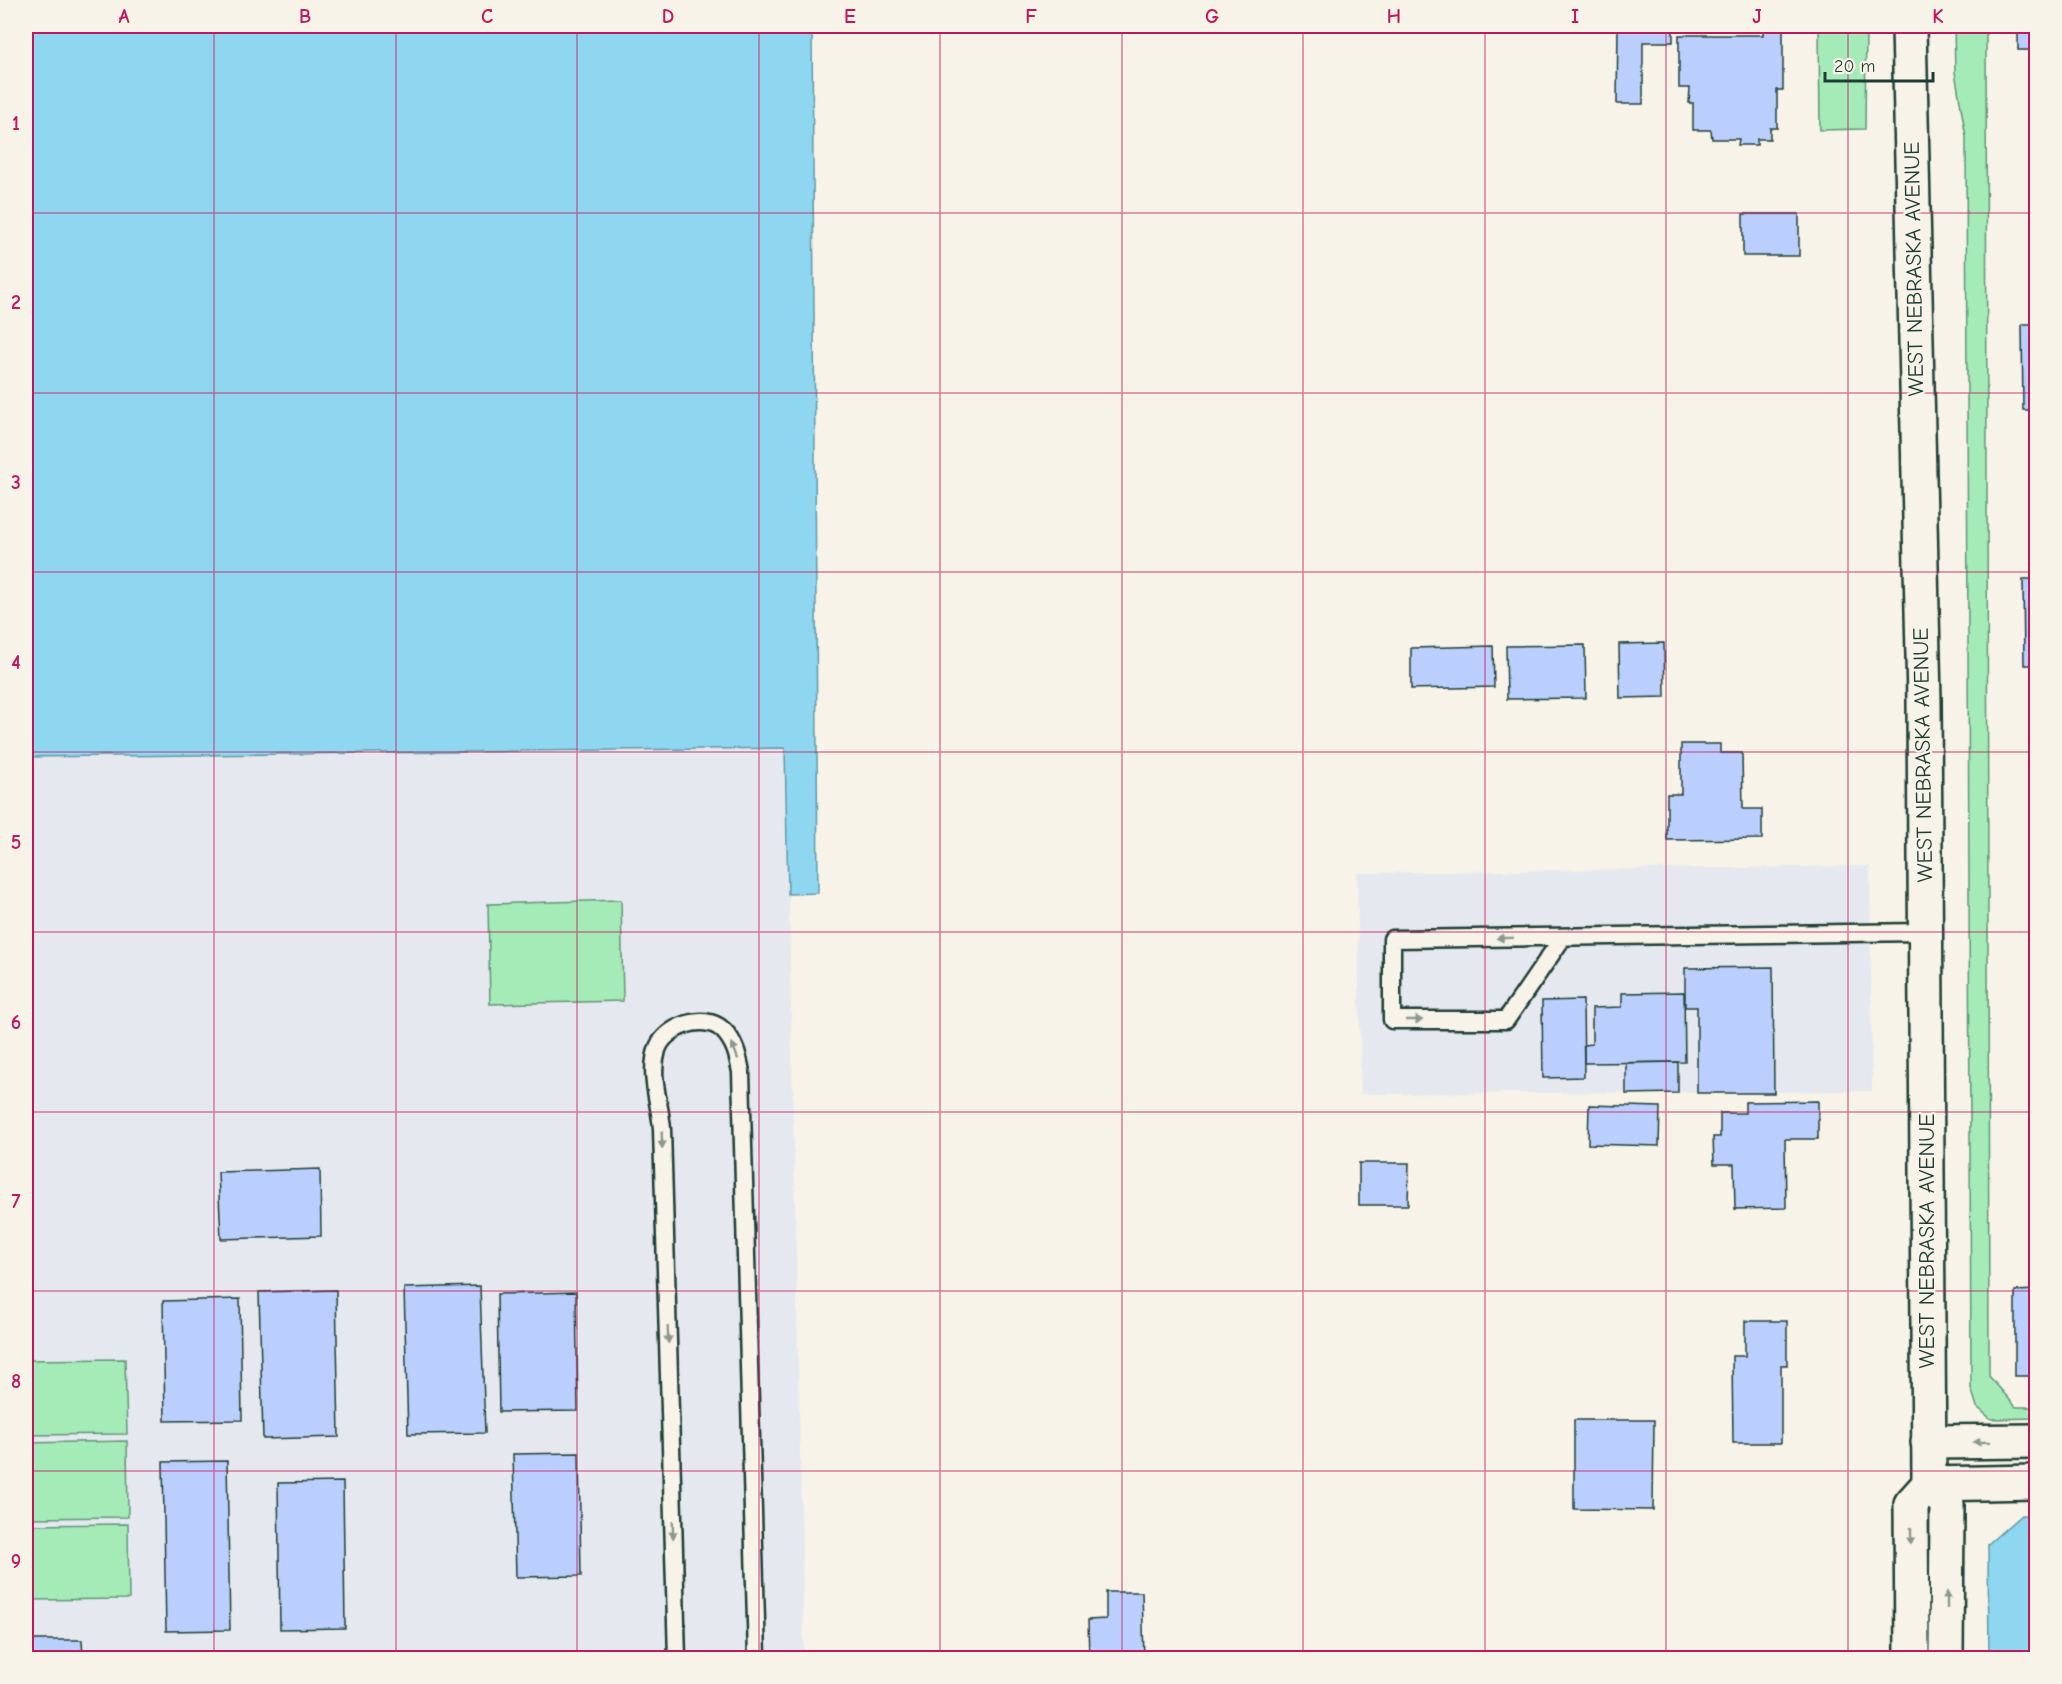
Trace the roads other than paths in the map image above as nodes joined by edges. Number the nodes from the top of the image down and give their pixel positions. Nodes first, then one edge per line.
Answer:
1 (1909, 26) edge
2 (1925, 932) junction
3 (1563, 937) junction
4 (2037, 1441) edge
5 (1929, 1442) junction
6 (2037, 1482) edge
7 (1929, 1484) junction
8 (677, 1659) edge
9 (757, 1659) edge
10 (1912, 1659) edge
11 (1946, 1659) edge

1 - 2 street, WEST NEBRASKA AVENUE
2 - 3 lane
2 - 5 street, WEST NEBRASKA AVENUE
3 -> 3 lane
4 -> 5 street
5 - 7 street, WEST NEBRASKA AVENUE
6 - 7 street
7 -> 10 street
11 -> 7 street
9 -> 8 lane

